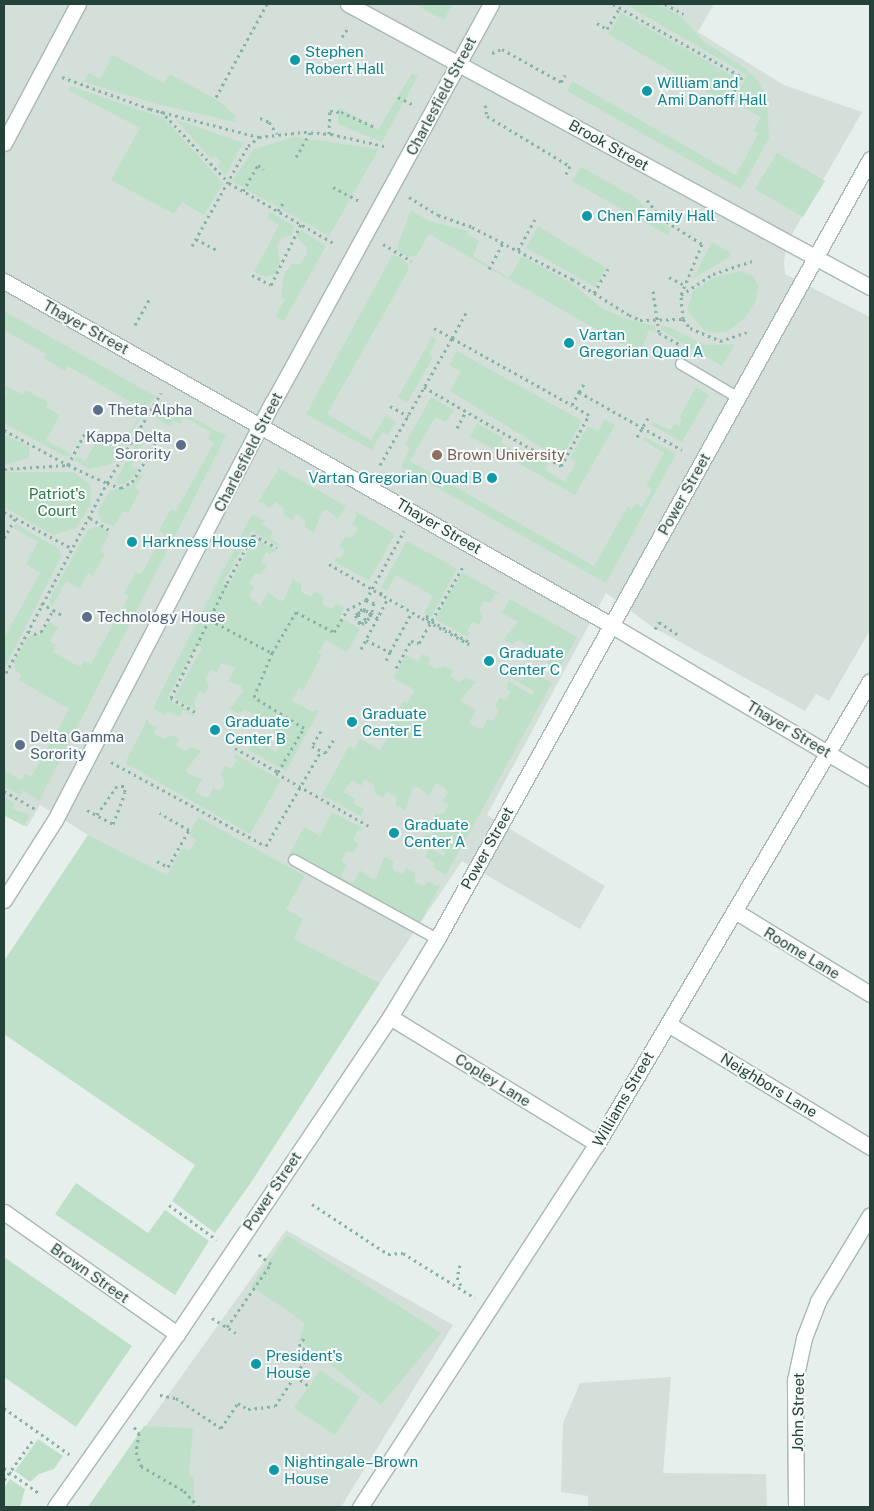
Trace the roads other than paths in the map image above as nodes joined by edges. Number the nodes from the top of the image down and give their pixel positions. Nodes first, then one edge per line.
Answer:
1 (78, 4) edge
2 (348, 4) edge
3 (491, 4) edge
4 (458, 65) junction
5 (4, 143) edge
6 (870, 159) edge
7 (815, 258) junction
8 (4, 281) edge
9 (870, 287) edge
10 (681, 364) dead end
11 (738, 398) junction
12 (262, 425) junction
13 (611, 624) junction
14 (870, 681) edge
15 (830, 753) junction
16 (870, 778) edge
17 (294, 860) dead end
18 (4, 900) edge
19 (734, 911) junction
20 (437, 939) junction
21 (870, 994) edge
22 (390, 1017) junction
23 (668, 1024) junction
24 (597, 1144) junction
25 (870, 1147) edge
26 (4, 1212) edge
27 (870, 1215) edge
28 (177, 1334) junction
29 (55, 1507) edge
30 (360, 1507) edge
31 (796, 1507) edge

1 - 5 street
2 - 4 street, Brook Street
3 - 4 street, Charlesfield Street
4 - 7 street, Brook Street
4 - 12 street, Charlesfield Street
6 - 7 street, Power Street
7 - 9 street, Brook Street
7 - 11 street, Power Street
8 - 12 street, Thayer Street
10 - 11 lane
11 - 13 street, Power Street
12 - 13 street, Thayer Street
12 - 18 street, Charlesfield Street
13 - 15 street, Thayer Street
13 - 20 street, Power Street
14 - 15 street, Williams Street
15 - 16 street, Thayer Street
15 - 19 street, Williams Street
17 - 20 lane
19 - 21 street, Roome Lane
19 - 23 street, Williams Street
20 - 22 street, Power Street
22 - 24 street, Copley Lane
22 - 28 street, Power Street
23 - 24 street, Williams Street
23 - 25 street, Neighbors Lane
24 - 30 street, Williams Street
26 - 28 street, Brown Street
27 - 31 street, John Street
28 - 29 street, Power Street

